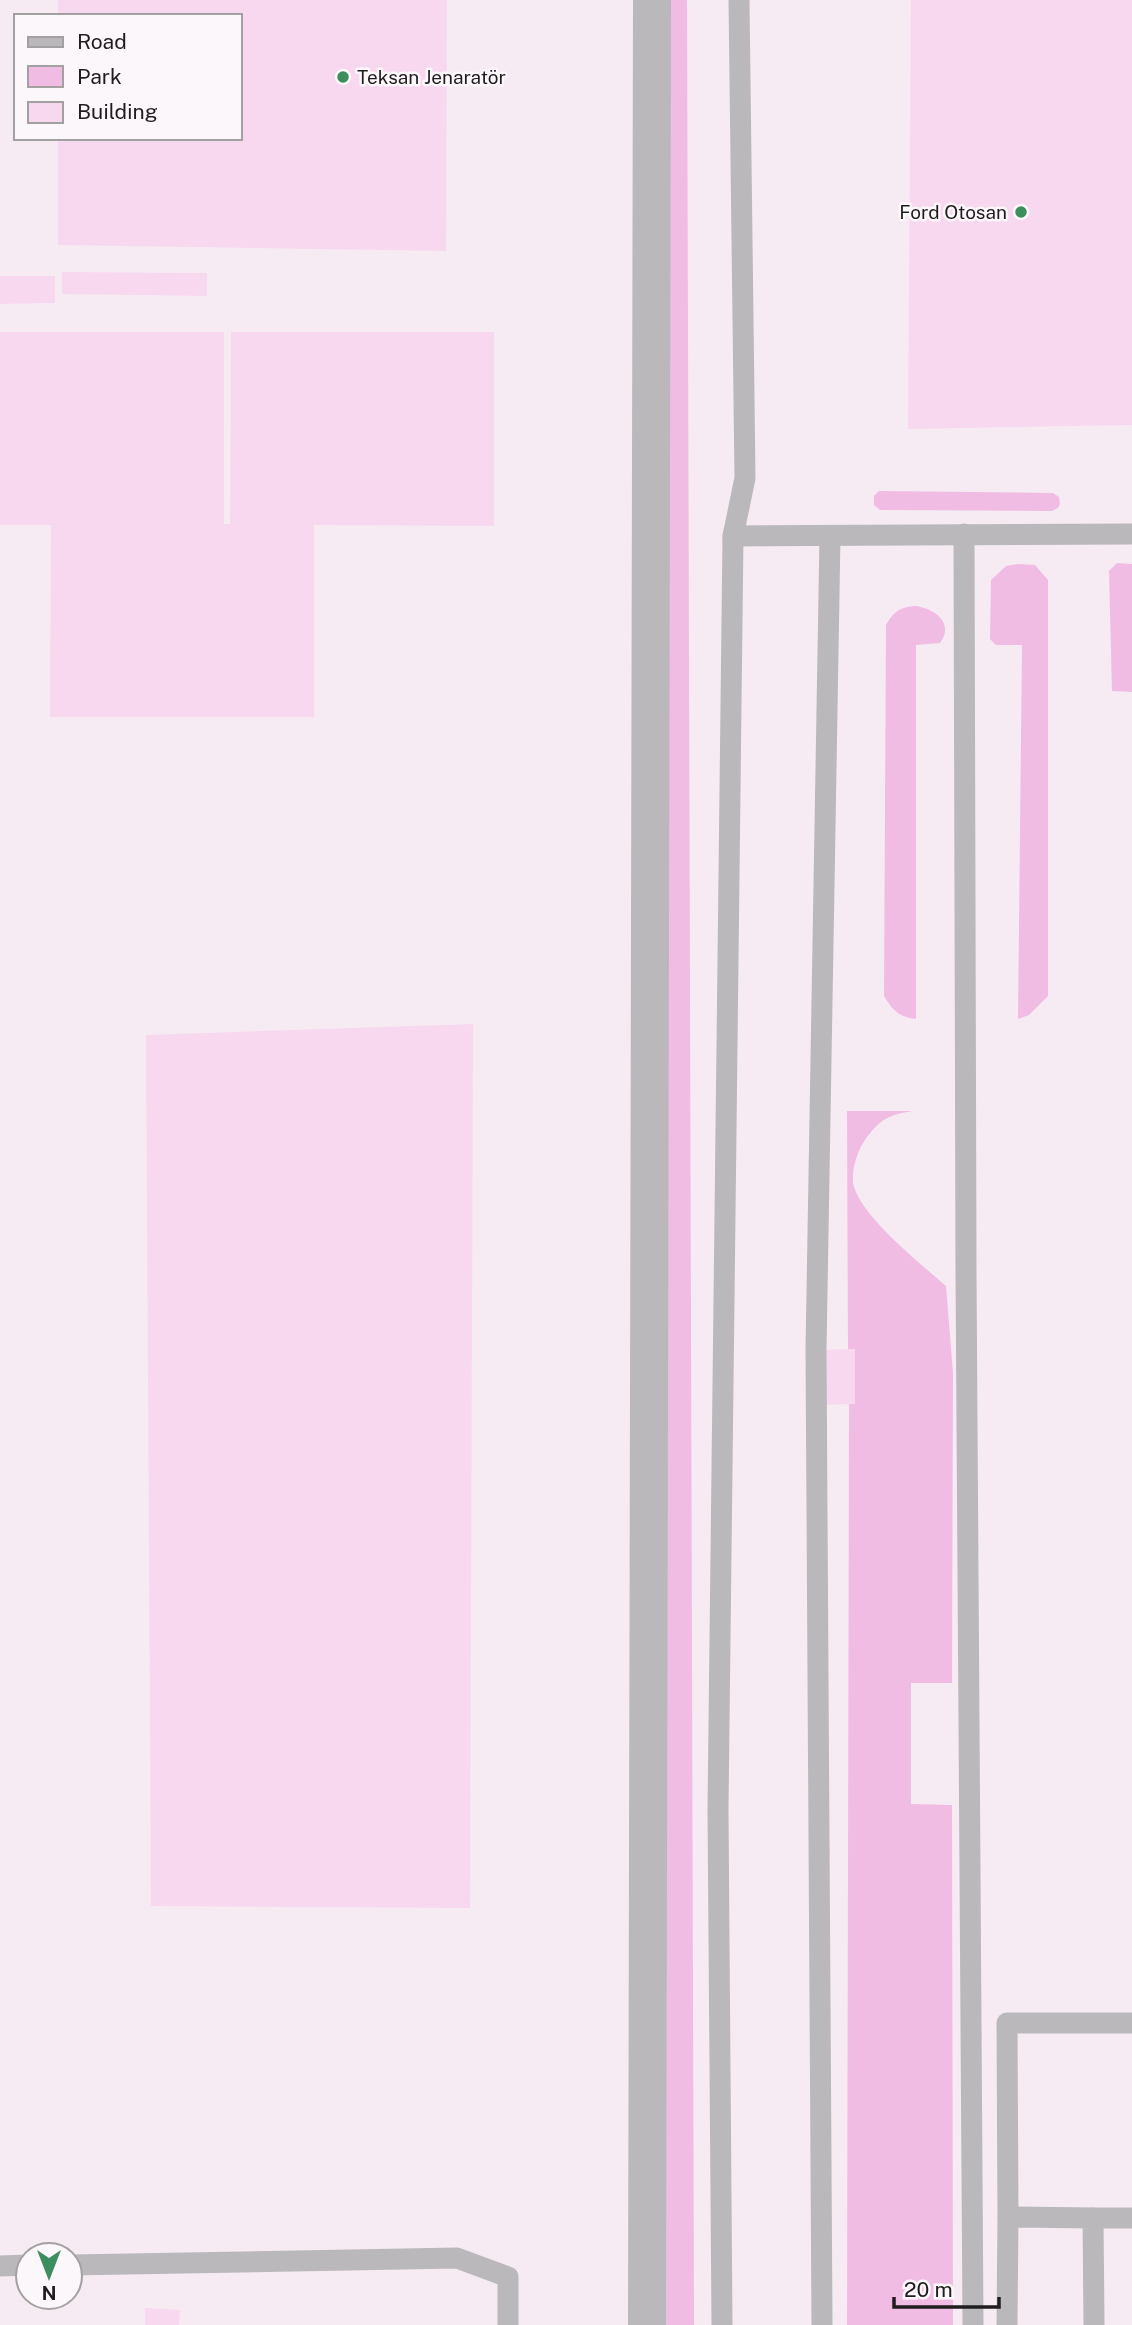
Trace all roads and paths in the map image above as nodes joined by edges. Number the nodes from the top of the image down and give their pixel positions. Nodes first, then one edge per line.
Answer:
1 (652, 0) edge
2 (739, 0) edge
3 (964, 534) junction
4 (1132, 534) edge
5 (733, 536) junction
6 (830, 536) junction
7 (1132, 2023) edge
8 (1008, 2217) junction
9 (1093, 2218) junction
10 (1132, 2218) edge
11 (84, 2265) edge
12 (508, 2325) edge
13 (647, 2325) edge
14 (722, 2325) edge
15 (822, 2325) edge
16 (973, 2325) edge
17 (1007, 2325) edge
18 (1094, 2325) edge

1 - 13 street
2 - 5 lane
3 - 4 lane
3 - 6 lane
3 - 16 lane
5 - 6 lane
5 - 14 lane
6 - 15 lane
7 - 8 lane
8 - 9 lane
8 - 17 lane
9 - 10 lane
9 - 18 lane
11 - 12 lane

